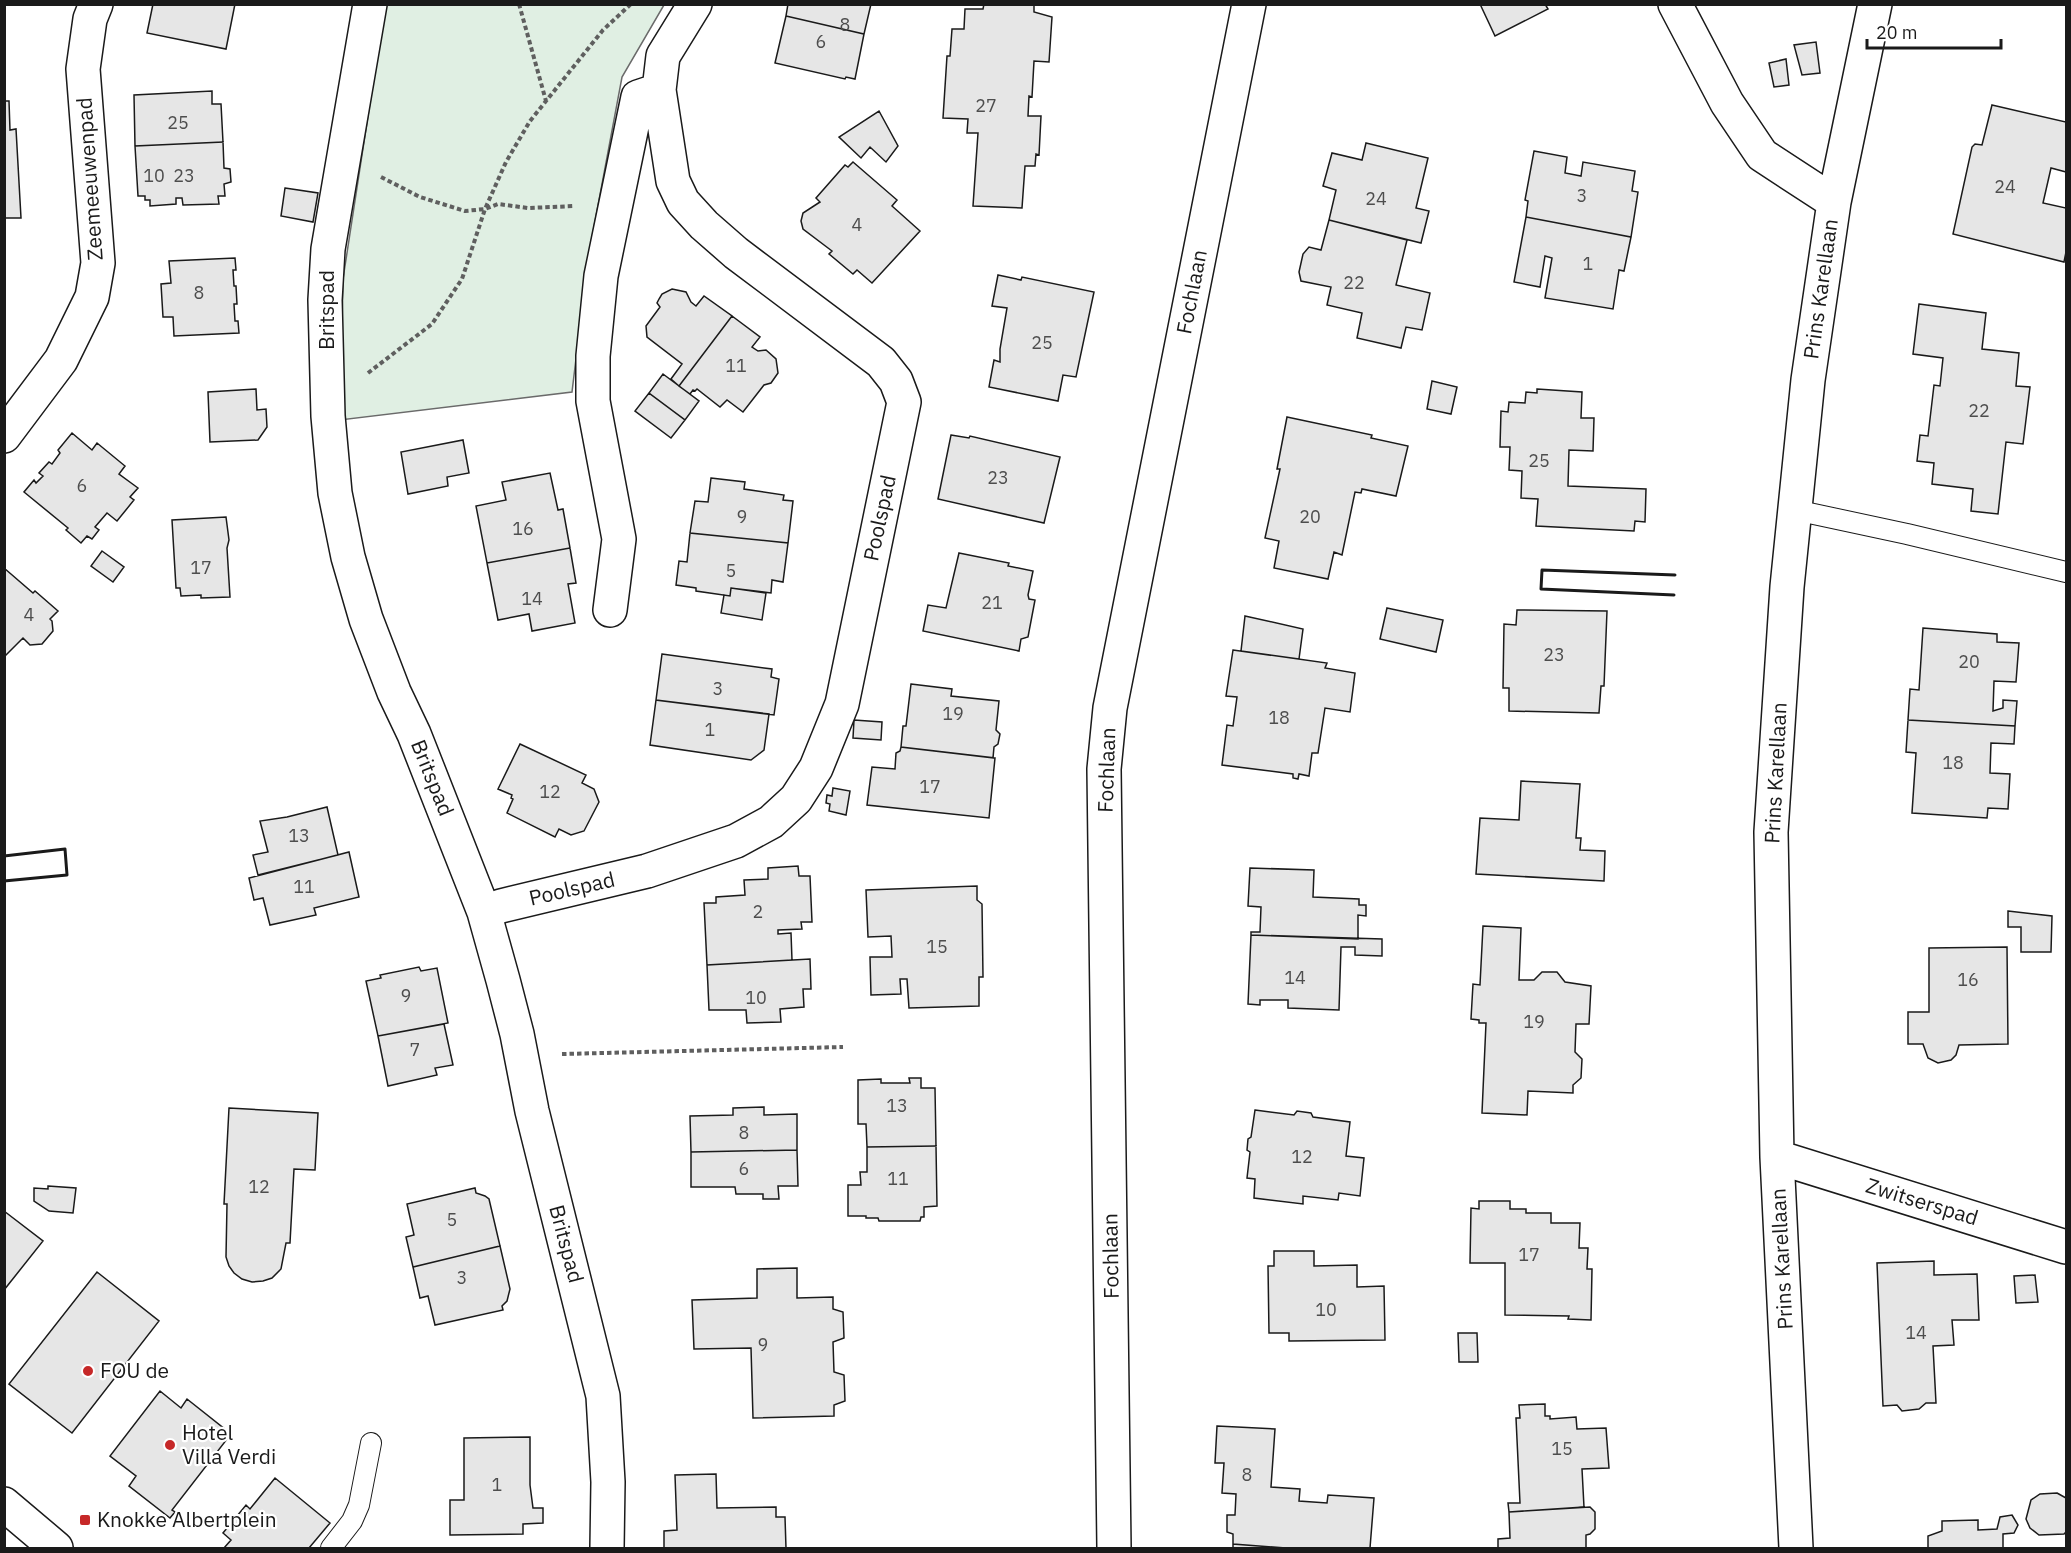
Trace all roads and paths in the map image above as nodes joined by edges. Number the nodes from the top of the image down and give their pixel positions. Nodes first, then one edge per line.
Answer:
1 (96, 4) edge
2 (370, 4) edge
3 (519, 4) edge
4 (631, 4) edge
5 (695, 4) edge
6 (1249, 4) edge
7 (1675, 4) edge
8 (1875, 4) edge
9 (660, 90) junction
10 (546, 101) junction
11 (345, 153) junction
12 (617, 196) junction
13 (1834, 202) junction
14 (485, 209) junction
15 (328, 416) junction
16 (4, 436) edge
17 (1795, 510) junction
18 (2067, 572) edge
19 (610, 610) dead end
20 (484, 912) junction
21 (843, 1047) dead end
22 (521, 1055) junction
23 (1777, 1157) junction
24 (2067, 1247) edge
25 (371, 1443) dead end
26 (4, 1504) edge
27 (56, 1548) edge
28 (331, 1548) edge
29 (607, 1548) edge
30 (1114, 1548) edge
31 (1796, 1548) edge

1 - 16 street, Zeemeeuwenpad
2 - 11 street, Britspad
3 - 10 path
4 - 10 path
5 - 9 street, Poolspad
6 - 30 street, Fochlaan
7 - 13 street
8 - 13 street, Prins Karellaan
9 - 12 street
9 - 20 street, Poolspad
10 - 14 path
11 - 14 path
11 - 15 street, Britspad
12 - 14 path
12 - 19 street
13 - 17 street, Prins Karellaan
14 - 15 path
15 - 20 street, Britspad
17 - 18 lane
17 - 23 street, Prins Karellaan
20 - 22 street, Britspad
21 - 22 path
22 - 29 street, Britspad
23 - 24 street, Zwitserspad
23 - 31 street, Prins Karellaan
25 - 28 lane
26 - 27 street

